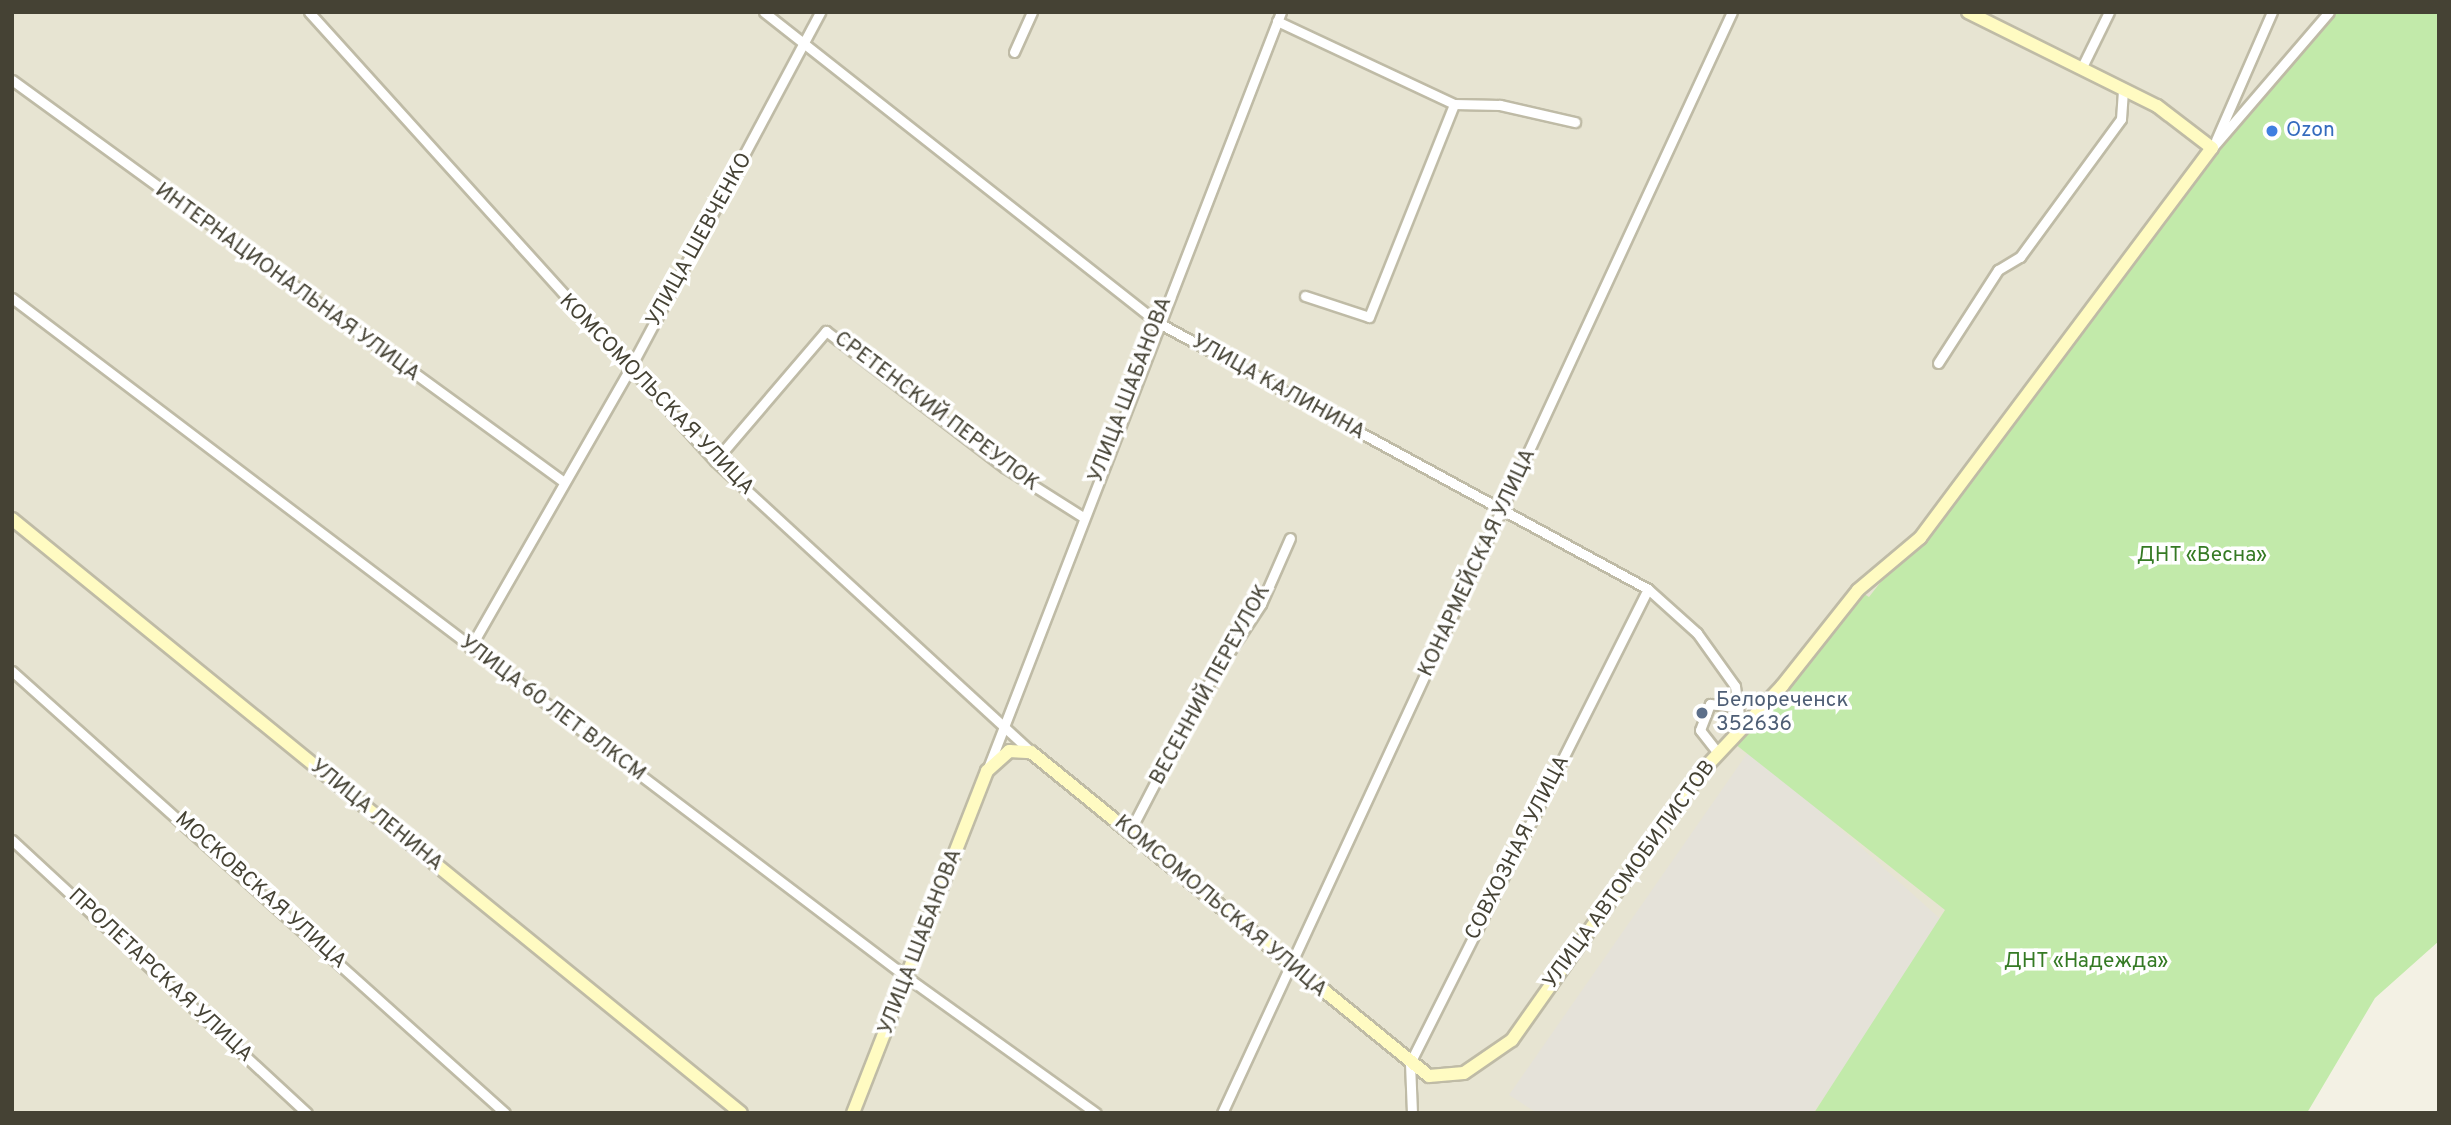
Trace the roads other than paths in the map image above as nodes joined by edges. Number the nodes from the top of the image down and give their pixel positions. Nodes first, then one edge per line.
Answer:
1 (309, 12) edge
2 (764, 12) edge
3 (820, 12) edge
4 (1032, 12) edge
5 (1732, 12) edge
6 (1968, 12) edge
7 (2109, 12) edge
8 (2272, 12) edge
9 (2329, 12) edge
10 (1279, 17) edge
11 (805, 47) junction
12 (1014, 52) dead end
13 (2082, 67) junction
14 (12, 80) edge
15 (2123, 88) junction
16 (1454, 104) junction
17 (1575, 122) dead end
18 (2212, 148) junction
19 (1305, 296) dead end
20 (12, 298) edge
21 (1157, 322) junction
22 (1938, 363) dead end
23 (628, 372) junction
24 (715, 461) junction
25 (564, 482) junction
26 (1503, 510) junction
27 (1083, 517) junction
28 (12, 519) edge
29 (1290, 538) dead end
30 (1648, 589) junction
31 (470, 648) junction
32 (12, 671) edge
33 (1736, 707) junction
34 (1001, 728) junction
35 (1741, 729) junction
36 (1031, 752) junction
37 (1718, 753) junction
38 (988, 771) junction
39 (1130, 831) junction
40 (12, 840) edge
41 (1291, 967) junction
42 (908, 978) junction
43 (1409, 1063) junction
44 (307, 1113) edge
45 (505, 1113) edge
46 (741, 1113) edge
47 (853, 1113) edge
48 (1096, 1113) edge
49 (1222, 1113) edge
50 (1412, 1113) edge

1 - 23 street, КОМСОМОЛЬСКАЯ УЛИЦА
2 - 11 street, УЛИЦА КАЛИНИНА
3 - 11 street, УЛИЦА ШЕВЧЕНКО
4 - 12 street
5 - 26 street, КОНАРМЕЙСКАЯ УЛИЦА
6 - 13 street
7 - 13 street
8 - 18 street
9 - 18 street
10 - 16 street
10 - 21 street, УЛИЦА ШАБАНОВА
11 - 21 street, УЛИЦА КАЛИНИНА
11 - 23 street, УЛИЦА ШЕВЧЕНКО
13 - 15 street
14 - 25 street, ИНТЕРНАЦИОНАЛЬНАЯ УЛИЦА
15 - 18 street
15 - 22 street
16 - 17 street
16 - 19 street
18 - 35 street, УЛИЦА АВТОМОБИЛИСТОВ
20 - 31 street, УЛИЦА 60 ЛЕТ ВЛКСМ
21 - 26 street, УЛИЦА КАЛИНИНА
21 - 27 street, УЛИЦА ШАБАНОВА
23 - 24 street, КОМСОМОЛЬСКАЯ УЛИЦА
23 - 25 street, УЛИЦА ШЕВЧЕНКО
24 - 27 street, СРЕТЕНСКИЙ ПЕРЕУЛОК
24 - 34 street, КОМСОМОЛЬСКАЯ УЛИЦА
25 - 31 street, УЛИЦА ШЕВЧЕНКО
26 - 30 street, УЛИЦА КАЛИНИНА
26 - 41 street, КОНАРМЕЙСКАЯ УЛИЦА
27 - 34 street, УЛИЦА ШАБАНОВА
28 - 46 street, УЛИЦА ЛЕНИНА
29 - 39 street, ВЕСЕННИЙ ПЕРЕУЛОК
30 - 33 street, УЛИЦА КАЛИНИНА
30 - 43 street, СОВХОЗНАЯ УЛИЦА
31 - 42 street, УЛИЦА 60 ЛЕТ ВЛКСМ
32 - 45 street, МОСКОВСКАЯ УЛИЦА
33 - 35 street, УЛИЦА КАЛИНИНА
33 - 37 street
34 - 36 street, КОМСОМОЛЬСКАЯ УЛИЦА
34 - 38 street, УЛИЦА ШАБАНОВА
35 - 37 street, УЛИЦА АВТОМОБИЛИСТОВ
36 - 38 street, УЛИЦА ШАБАНОВА
36 - 39 street, КОМСОМОЛЬСКАЯ УЛИЦА
37 - 43 street, УЛИЦА АВТОМОБИЛИСТОВ
38 - 42 street, УЛИЦА ШАБАНОВА
39 - 41 street, КОМСОМОЛЬСКАЯ УЛИЦА
40 - 44 street, ПРОЛЕТАРСКАЯ УЛИЦА
41 - 43 street, КОМСОМОЛЬСКАЯ УЛИЦА
41 - 49 street, КОНАРМЕЙСКАЯ УЛИЦА
42 - 47 street, УЛИЦА ШАБАНОВА
42 - 48 street, УЛИЦА 60 ЛЕТ ВЛКСМ
43 - 50 street

